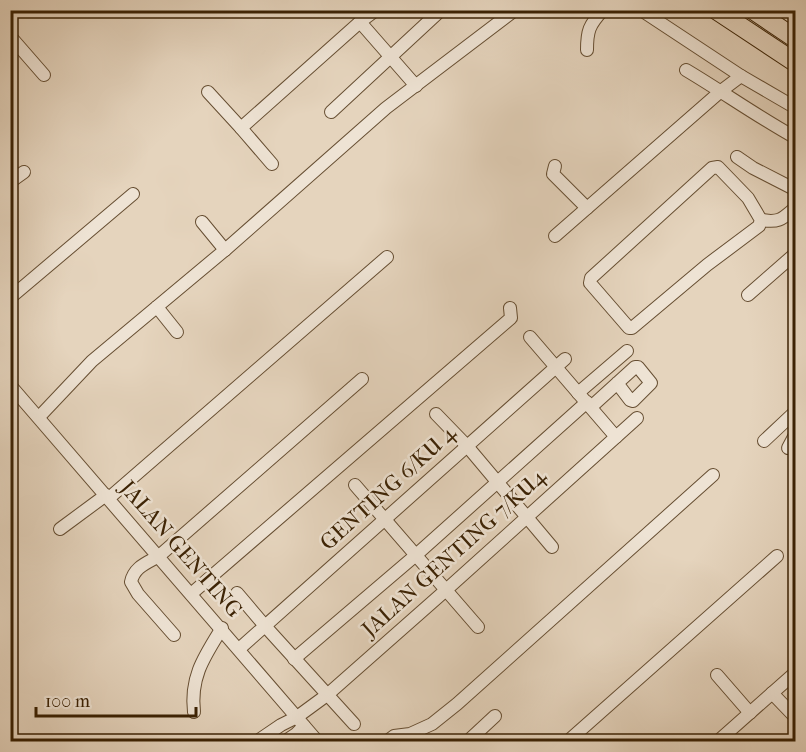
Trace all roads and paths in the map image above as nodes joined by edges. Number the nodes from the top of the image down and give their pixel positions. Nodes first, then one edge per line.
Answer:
1 (376, 10) edge
2 (441, 10) edge
3 (515, 10) edge
4 (603, 10) edge
5 (641, 10) edge
6 (716, 10) edge
7 (753, 10) edge
8 (360, 22) junction
9 (10, 36) edge
10 (795, 39) edge
11 (587, 50) dead end
12 (390, 57) junction
13 (795, 63) edge
14 (686, 70) dead end
15 (45, 75) dead end
16 (741, 76) junction
17 (416, 86) junction
18 (721, 91) junction
19 (208, 92) dead end
20 (795, 108) edge
21 (331, 112) dead end
22 (240, 128) junction
23 (795, 138) edge
24 (737, 157) dead end
25 (272, 164) dead end
26 (555, 165) dead end
27 (24, 172) dead end
28 (10, 182) edge
29 (795, 190) edge
30 (134, 194) dead end
31 (795, 207) edge
32 (587, 208) junction
33 (761, 220) junction
34 (202, 222) dead end
35 (555, 236) dead end
36 (225, 250) junction
37 (795, 254) edge
38 (387, 257) dead end
39 (748, 295) dead end
40 (10, 298) edge
41 (157, 307) junction
42 (510, 308) dead end
43 (177, 332) dead end
44 (530, 337) dead end
45 (627, 351) dead end
46 (560, 362) junction
47 (362, 379) dead end
48 (617, 383) dead end
49 (10, 385) edge
50 (585, 400) junction
51 (795, 411) edge
52 (436, 414) dead end
53 (39, 417) junction
54 (637, 418) dead end
55 (795, 433) edge
56 (616, 437) junction
57 (764, 441) dead end
58 (466, 446) junction
59 (788, 448) dead end
60 (713, 475) dead end
61 (497, 483) junction
62 (355, 485) dead end
63 (107, 497) junction
64 (526, 518) junction
65 (385, 519) junction
66 (60, 529) dead end
67 (552, 547) dead end
68 (416, 555) junction
69 (159, 556) junction
70 (777, 556) dead end
71 (446, 590) junction
72 (237, 593) dead end
73 (191, 594) junction
74 (265, 626) junction
75 (478, 627) dead end
76 (222, 628) junction
77 (174, 635) dead end
78 (239, 649) junction
79 (294, 659) junction
80 (795, 672) edge
81 (717, 675) dead end
82 (772, 693) junction
83 (327, 695) junction
84 (194, 712) dead end
85 (750, 713) junction
86 (495, 716) dead end
87 (795, 718) edge
88 (301, 721) junction
89 (354, 724) dead end
90 (256, 741) edge
91 (284, 741) edge
92 (318, 741) edge
93 (386, 741) edge
94 (466, 741) edge
95 (567, 741) edge
96 (717, 741) edge

1 - 8 street
2 - 12 street
3 - 17 street
4 - 11 street
5 - 16 street
6 - 13 highway
7 - 10 highway
8 - 12 street
8 - 22 street
9 - 15 street
12 - 17 street
12 - 21 street
14 - 18 street
16 - 18 street
16 - 20 street
17 - 36 street
18 - 23 street
18 - 32 street
19 - 22 street
22 - 25 street
24 - 29 street
26 - 32 street
27 - 28 street
30 - 40 street
31 - 33 street
32 - 35 street
33 - 33 street
34 - 36 street
36 - 41 street
37 - 39 street
38 - 63 street
41 - 43 street
41 - 53 street
42 - 73 street
44 - 46 street
45 - 50 street
46 - 50 street
46 - 58 street, GENTING 6/KU 4
47 - 69 street
48 - 50 street
49 - 53 street, JALAN GENTING
50 - 56 street
50 - 61 street
51 - 57 street
52 - 58 street
53 - 63 street, JALAN GENTING
54 - 56 street, JALAN GENTING 7/KU4
55 - 59 street
56 - 64 street, JALAN GENTING 7/KU4
58 - 61 street
58 - 65 street, GENTING 6/KU 4
60 - 93 street
61 - 64 street
61 - 68 street
62 - 65 street
63 - 66 street
63 - 69 street, JALAN GENTING
64 - 67 street
64 - 71 street, JALAN GENTING 7/KU4
65 - 68 street
65 - 74 street, GENTING 6/KU 4
68 - 71 street
68 - 79 street
69 - 73 street, JALAN GENTING
69 - 77 street
70 - 95 street
71 - 75 street
71 - 83 street, JALAN GENTING 7/KU4
72 - 74 street
73 - 76 street, JALAN GENTING
74 - 78 street, GENTING 6/KU 4
74 - 79 street
76 - 78 street, JALAN GENTING
76 - 84 street
78 - 88 street, JALAN GENTING
79 - 83 street
80 - 82 street
81 - 85 street
82 - 85 street
82 - 87 street
83 - 88 street, JALAN GENTING 7/KU4
83 - 89 street
85 - 96 street
86 - 94 street
88 - 90 street
88 - 91 street
88 - 92 street, JALAN GENTING

